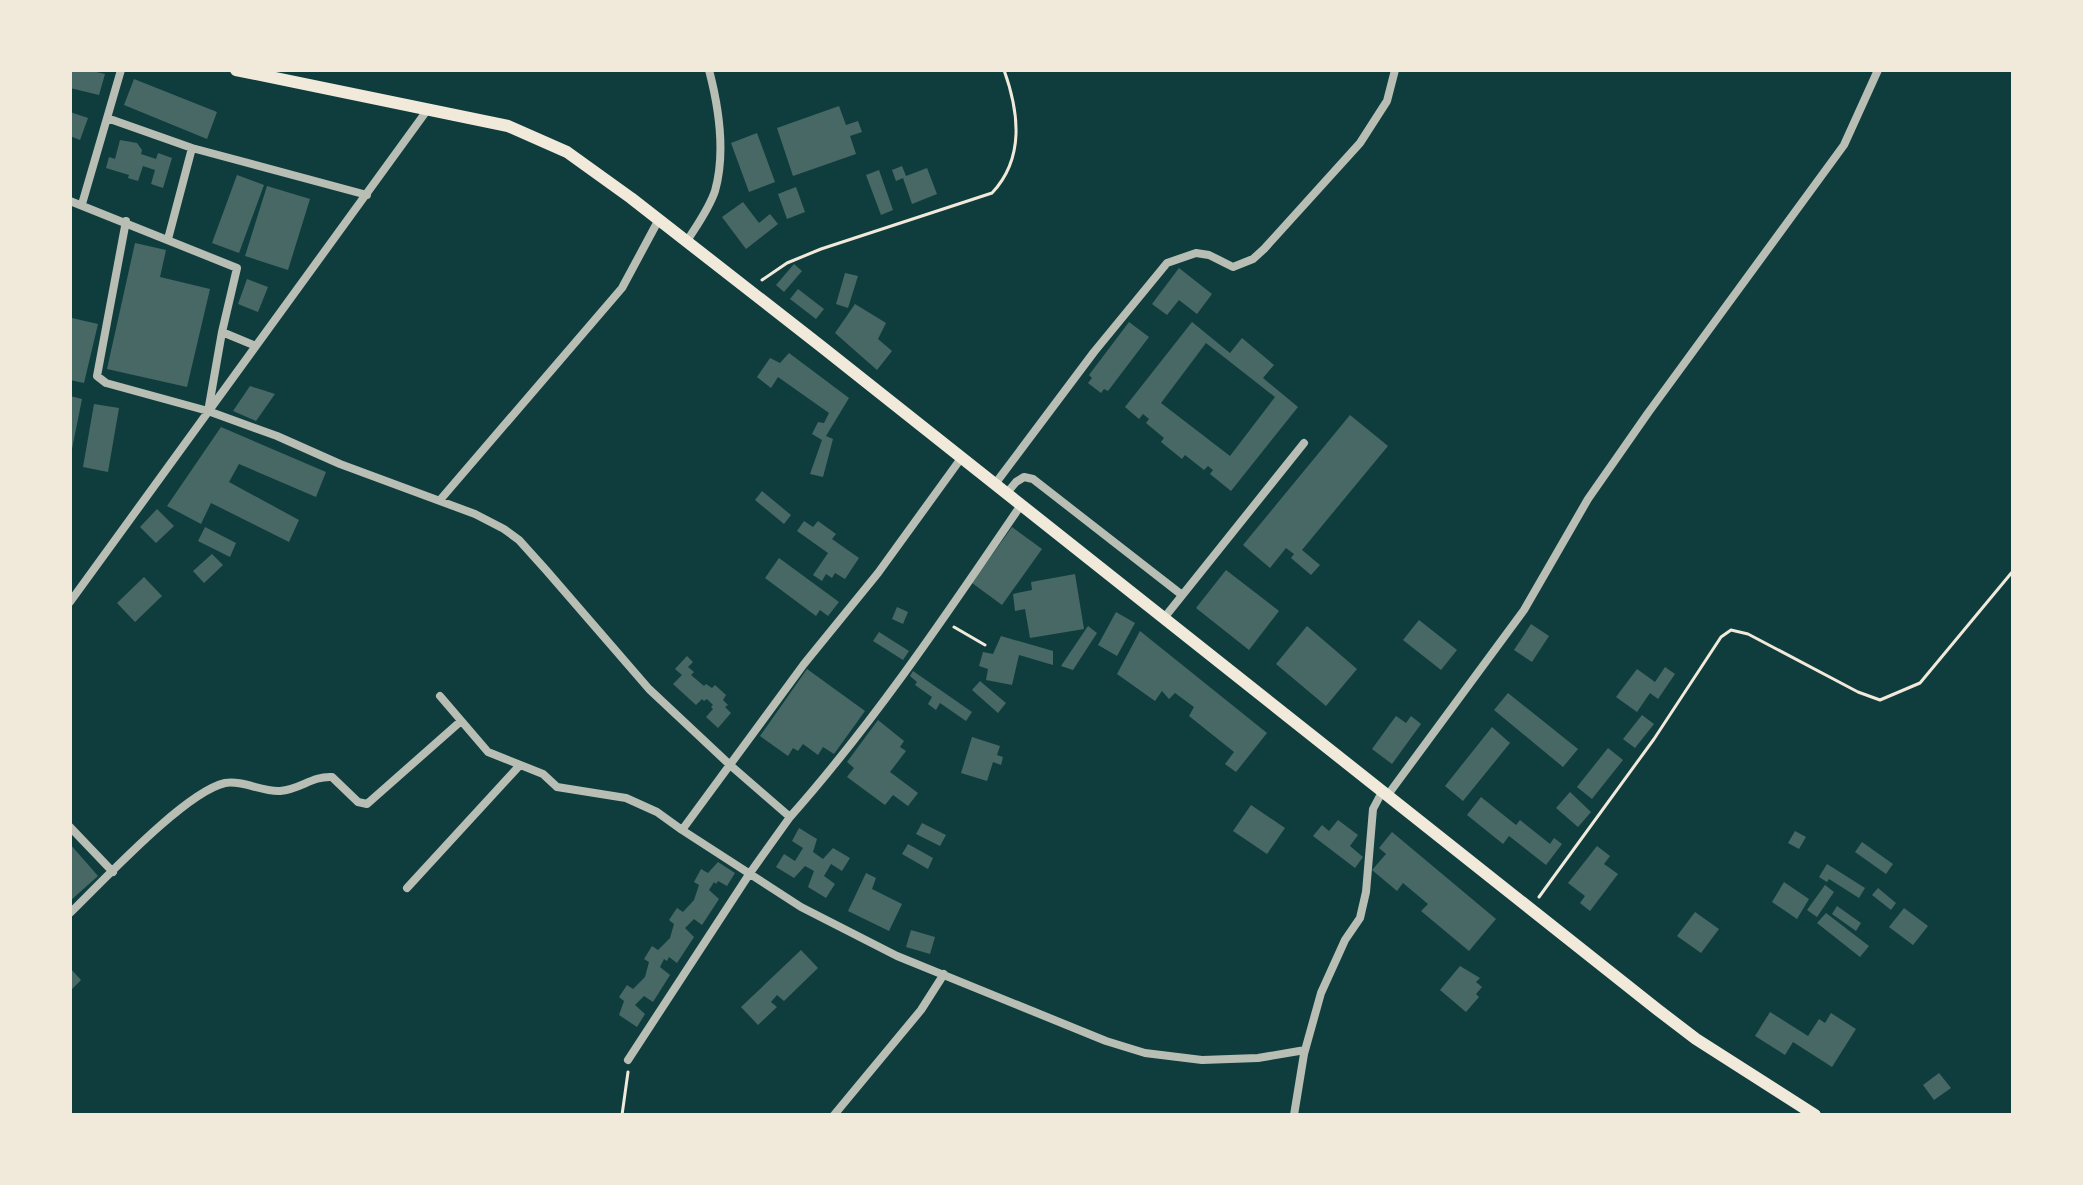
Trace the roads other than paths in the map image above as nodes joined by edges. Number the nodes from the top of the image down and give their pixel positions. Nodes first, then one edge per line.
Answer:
1 (121, 70) edge
2 (236, 70) edge
3 (709, 70) edge
4 (1395, 70) edge
5 (1878, 70) edge
6 (429, 108) junction
7 (107, 118) junction
8 (192, 148) junction
9 (367, 195) junction
10 (70, 201) edge
11 (82, 204) junction
12 (126, 221) junction
13 (658, 221) junction
14 (168, 239) junction
15 (687, 241) junction
16 (222, 332) junction
17 (256, 346) junction
18 (208, 411) junction
19 (1304, 443) dead end
20 (962, 457) junction
21 (995, 484) junction
22 (1006, 494) junction
23 (440, 500) junction
24 (1021, 505) junction
25 (1182, 595) junction
26 (70, 602) edge
27 (1164, 618) junction
28 (440, 696) dead end
29 (461, 721) junction
30 (520, 765) junction
31 (730, 765) junction
32 (1384, 794) junction
33 (790, 817) junction
34 (70, 827) edge
35 (682, 830) junction
36 (113, 872) junction
37 (750, 873) junction
38 (407, 888) dead end
39 (70, 913) edge
40 (944, 974) junction
41 (1305, 1050) junction
42 (628, 1060) road end
43 (834, 1115) edge
44 (1294, 1115) edge
45 (1815, 1115) edge

1 - 7 street
2 - 6 main road
3 - 15 street
4 - 21 street
5 - 32 street
6 - 9 street
6 - 13 main road
7 - 8 street
7 - 11 street
8 - 9 street
8 - 14 street
9 - 17 street
10 - 11 street
11 - 12 street
12 - 14 street
12 - 18 street
13 - 15 main road
13 - 23 street
14 - 16 street
15 - 20 main road
16 - 17 street
16 - 18 street
17 - 18 street
18 - 23 street
18 - 26 street
19 - 25 street
20 - 21 main road
20 - 31 street
21 - 22 main road
22 - 24 main road
22 - 25 street
23 - 31 street
24 - 27 main road
24 - 33 street
25 - 27 street
27 - 32 main road
28 - 29 street
29 - 30 street
29 - 36 street
30 - 35 street
30 - 38 street
31 - 33 street
31 - 35 street
32 - 41 street
32 - 45 main road
33 - 37 street
34 - 36 street
35 - 37 street
36 - 39 street
37 - 40 street
37 - 42 street
40 - 41 street
40 - 43 street
41 - 44 street

